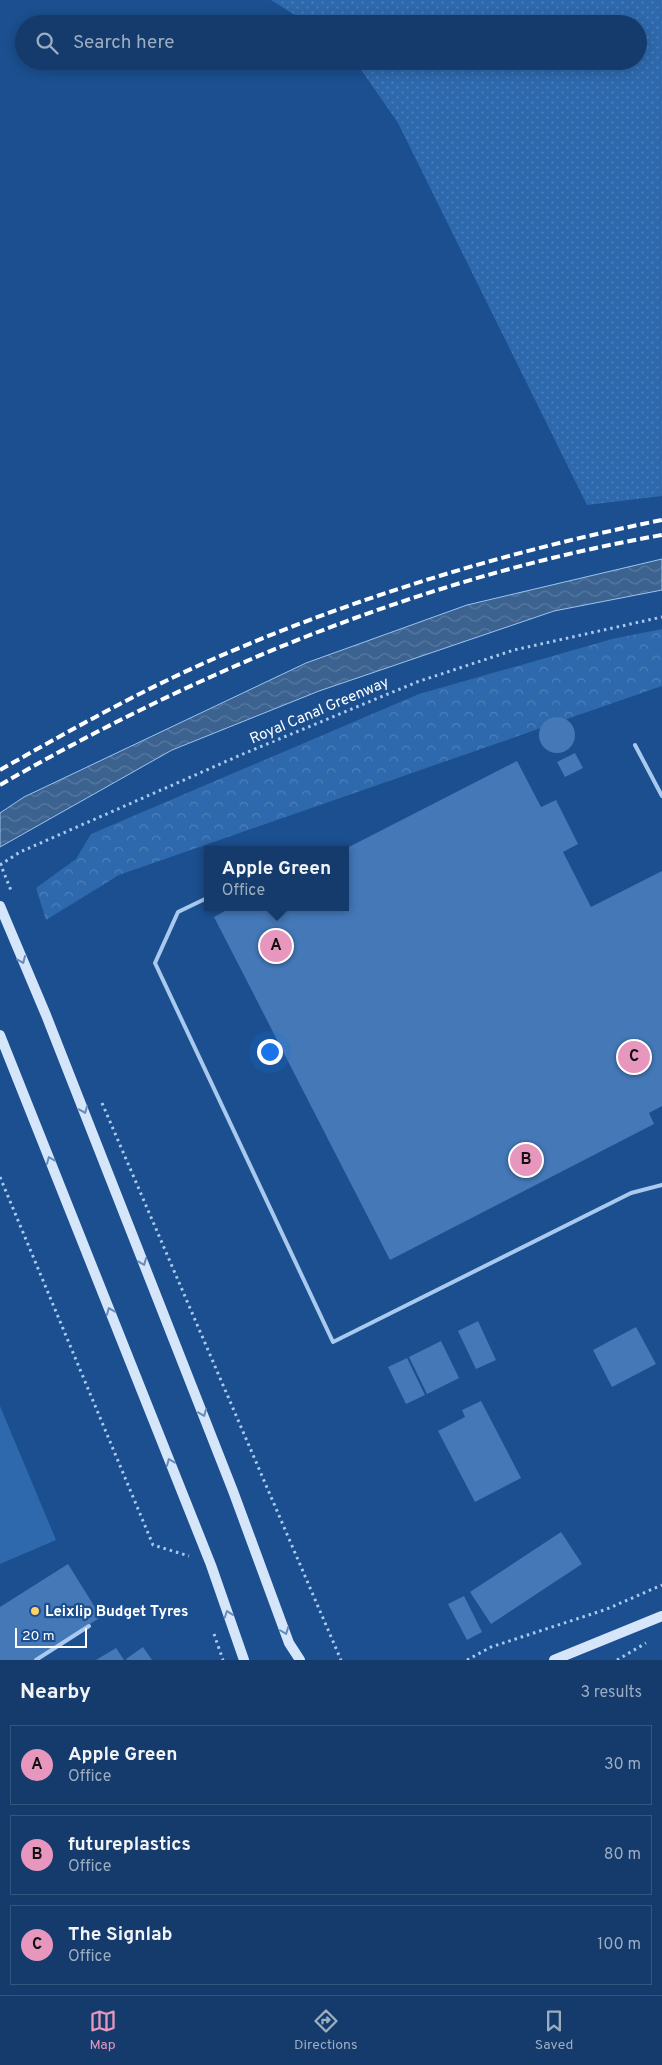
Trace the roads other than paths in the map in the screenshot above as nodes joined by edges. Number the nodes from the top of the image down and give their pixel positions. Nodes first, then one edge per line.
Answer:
1 (634, 745) dead end
2 (662, 796) edge
3 (204, 899) edge
4 (2, 911) edge
5 (0, 1035) edge
6 (662, 1184) edge
7 (662, 1616) edge
8 (90, 1626) dead end
9 (36, 1660) edge
10 (244, 1660) edge
11 (300, 1660) edge
12 (554, 1660) edge

1 - 2 lane
3 - 6 lane
4 -> 11 main road
10 -> 5 main road
7 - 12 main road
8 - 9 lane

